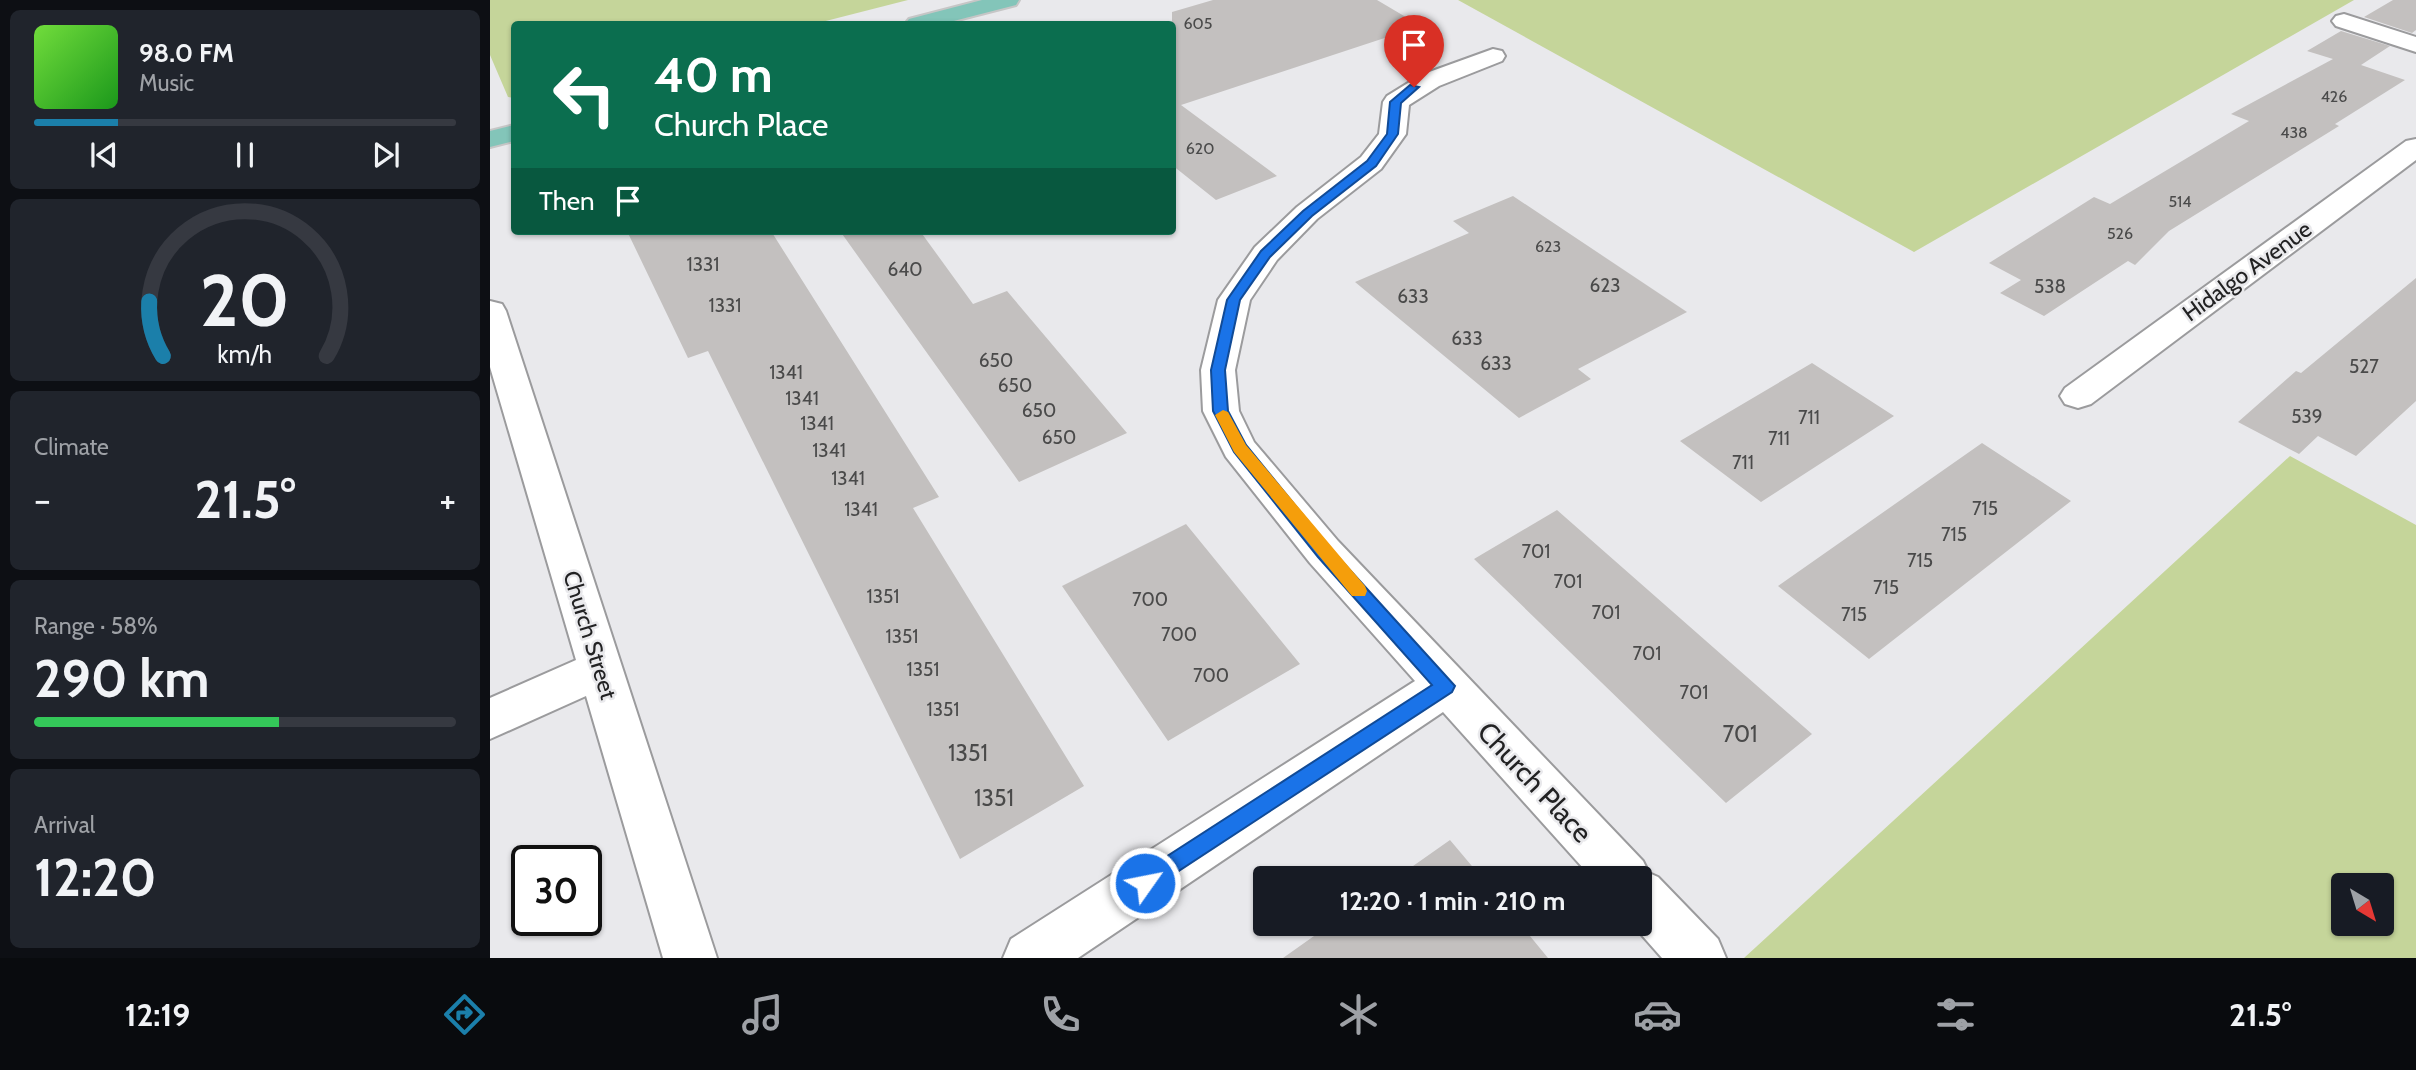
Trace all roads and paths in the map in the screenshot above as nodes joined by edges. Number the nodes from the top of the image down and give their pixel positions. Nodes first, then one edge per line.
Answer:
1 (1008, 0) edge
2 (928, 21) edge
3 (2344, 21) dead end
4 (2416, 45) edge
5 (1493, 57) dead end
6 (511, 134) edge
7 (490, 139) edge
8 (2416, 147) edge
9 (490, 311) edge
10 (2078, 396) dead end
11 (601, 669) junction
12 (1445, 686) junction
13 (490, 719) edge
14 (1614, 866) edge
15 (1652, 908) edge
16 (690, 958) edge
17 (1030, 958) edge
18 (1699, 958) edge

1 - 2 main road
3 - 4 street
5 - 12 street, Church Place
6 - 7 main road
8 - 10 street, Hidalgo Avenue
9 - 11 street, Church Street
11 - 13 street
11 - 16 street, Church Street
12 - 14 street, Church Place
12 - 17 street
15 - 18 street

